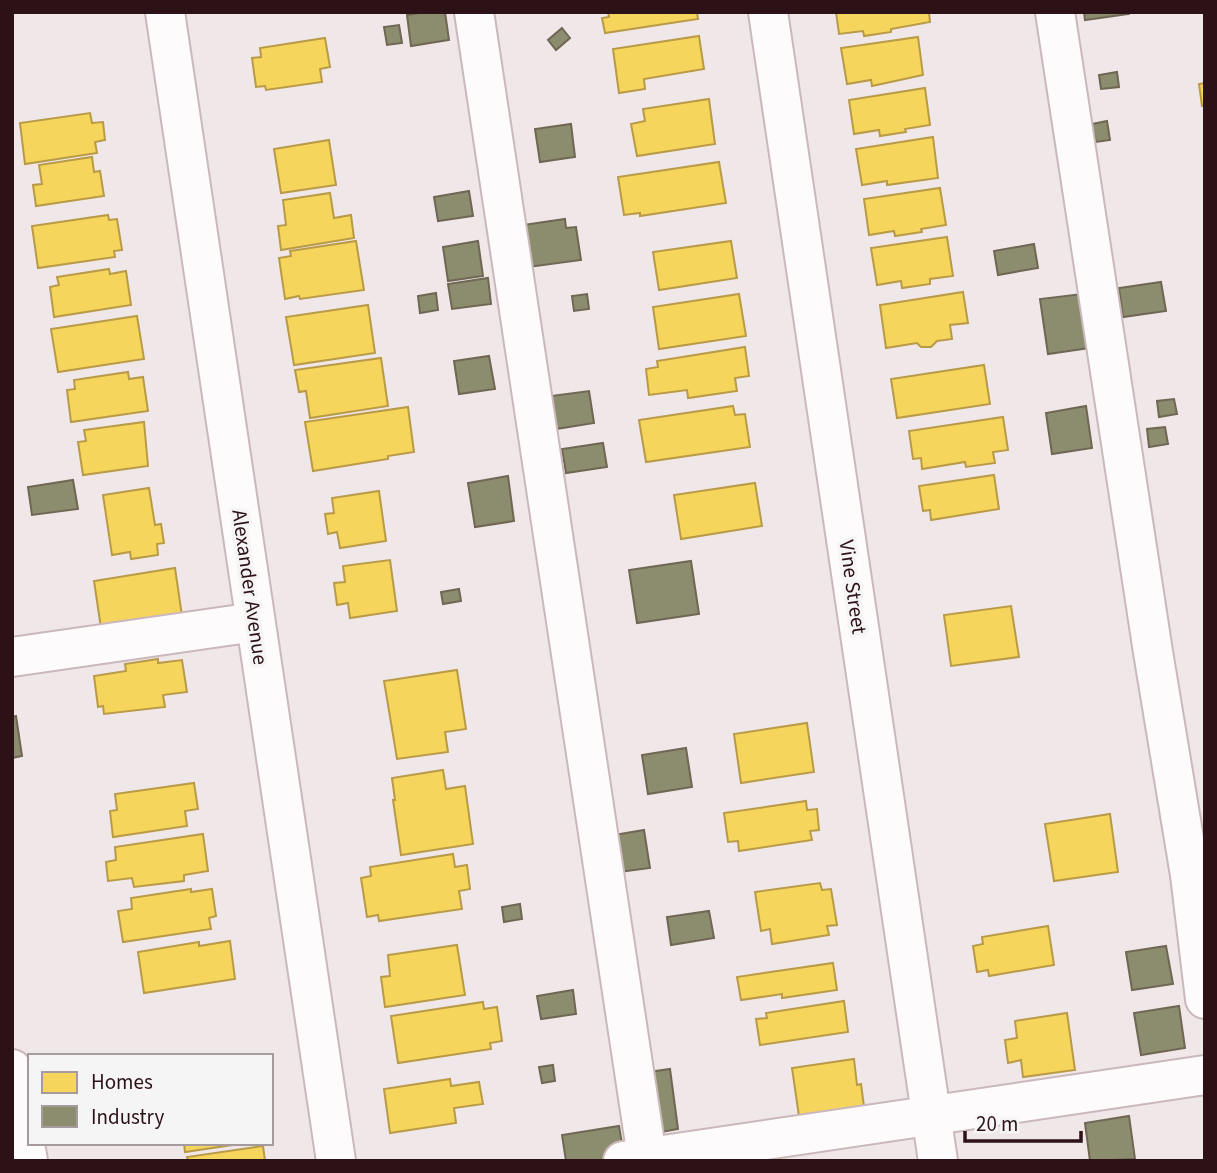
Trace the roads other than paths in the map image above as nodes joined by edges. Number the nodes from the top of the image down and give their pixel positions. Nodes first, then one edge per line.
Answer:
1 (165, 12) edge
2 (474, 12) edge
3 (768, 12) edge
4 (1055, 12) edge
5 (255, 622) junction
6 (12, 657) edge
7 (1205, 999) edge
8 (12, 1069) edge
9 (1205, 1075) edge
10 (932, 1117) junction
11 (635, 1159) edge
12 (28, 1161) edge
13 (336, 1161) edge
14 (938, 1161) edge

1 - 5 street, Alexander Avenue
2 - 11 street
3 - 10 street, Vine Street
4 - 7 street
5 - 6 street
5 - 13 street, Alexander Avenue
8 - 12 street
9 - 10 street
10 - 11 street
10 - 14 street, Vine Street

